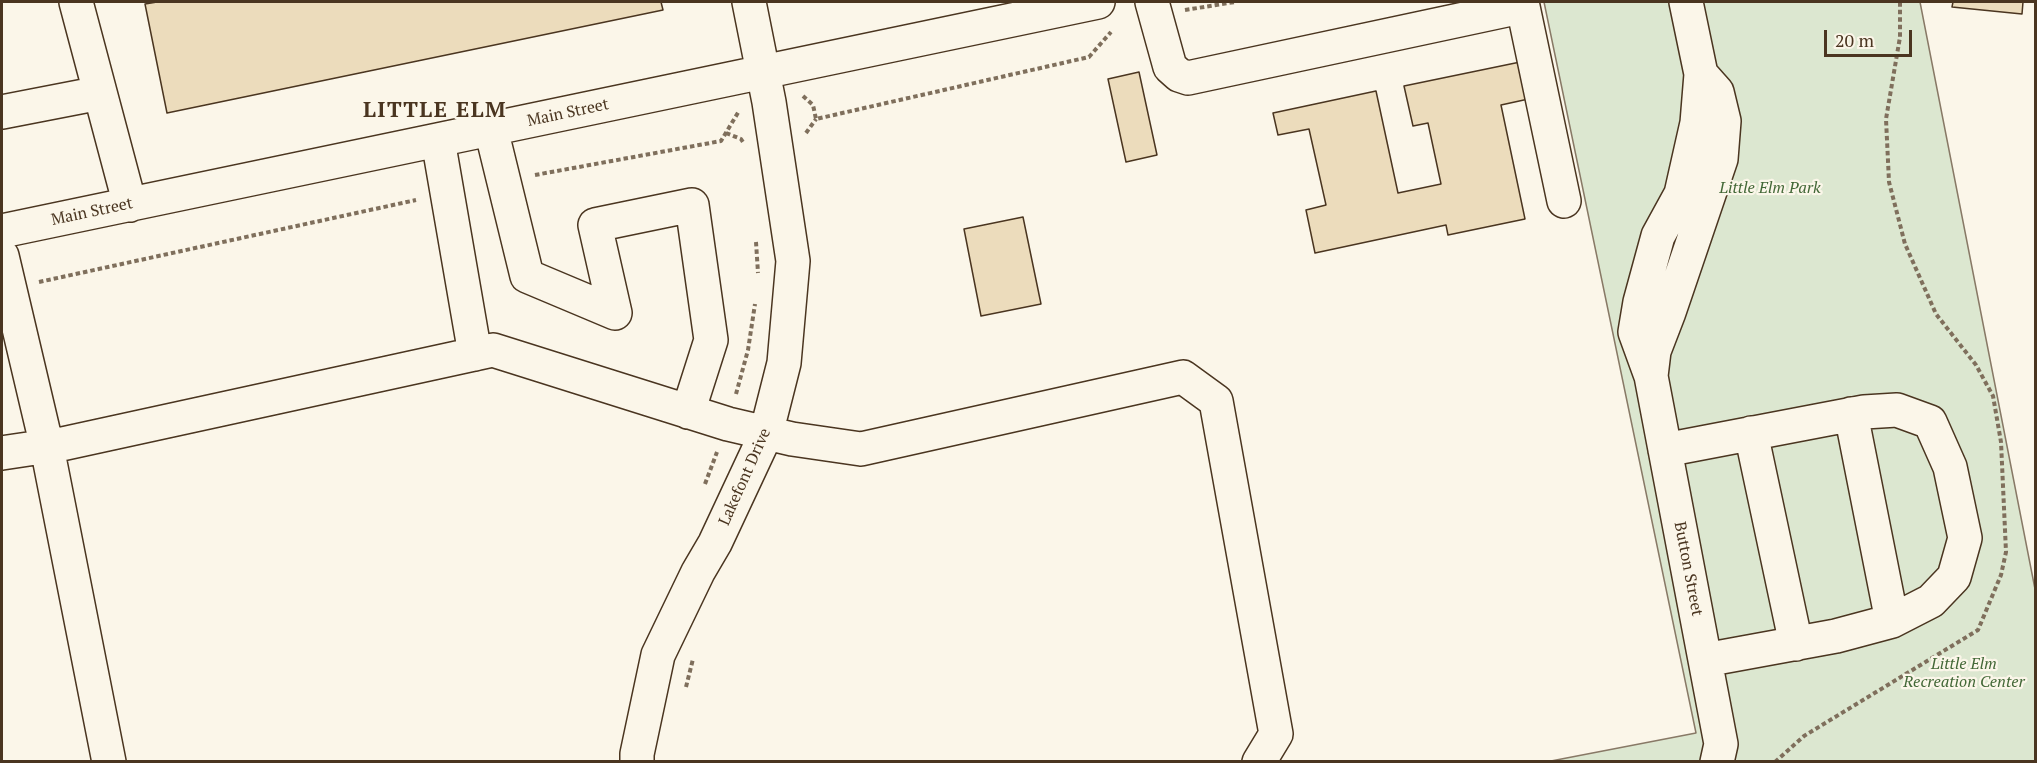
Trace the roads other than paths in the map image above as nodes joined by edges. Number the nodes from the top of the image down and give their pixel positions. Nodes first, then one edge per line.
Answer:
1 (76, 2) edge
2 (749, 2) edge
3 (1152, 2) edge
4 (1522, 2) edge
5 (1686, 2) edge
6 (1107, 13) edge
7 (763, 71) junction
8 (100, 93) junction
9 (2, 112) edge
10 (492, 129) junction
11 (438, 140) junction
12 (1564, 201) dead end
13 (130, 205) junction
14 (2, 231) edge
15 (2, 256) edge
16 (476, 354) junction
17 (688, 412) junction
18 (1851, 414) junction
19 (1751, 433) junction
20 (766, 434) junction
21 (47, 447) junction
22 (1665, 450) junction
23 (2, 453) edge
24 (1892, 621) junction
25 (1796, 644) junction
26 (1705, 660) junction
27 (109, 762) edge
28 (637, 762) edge
29 (1259, 762) edge
30 (1717, 762) edge

1 - 8 street
2 - 7 street, Lakefont Drive
3 - 4 street
4 - 12 street
5 - 22 street, Button Street
6 - 7 street, Main Street
7 - 10 street, Main Street
7 - 20 street, Lakefont Drive
8 - 9 street
8 - 13 street
10 - 11 street, Main Street
10 - 17 street
11 - 13 street, Main Street
11 - 16 street
13 - 14 street, Main Street
15 - 21 street
16 - 17 street
16 - 21 street
17 - 20 street
18 - 19 street
18 - 24 street
18 - 24 street
19 - 22 street
19 - 25 street
20 - 28 street, Lakefont Drive
20 - 29 street
21 - 23 street
21 - 27 street
22 - 26 street, Button Street
24 - 25 street
25 - 26 street
26 - 30 street, Button Street

